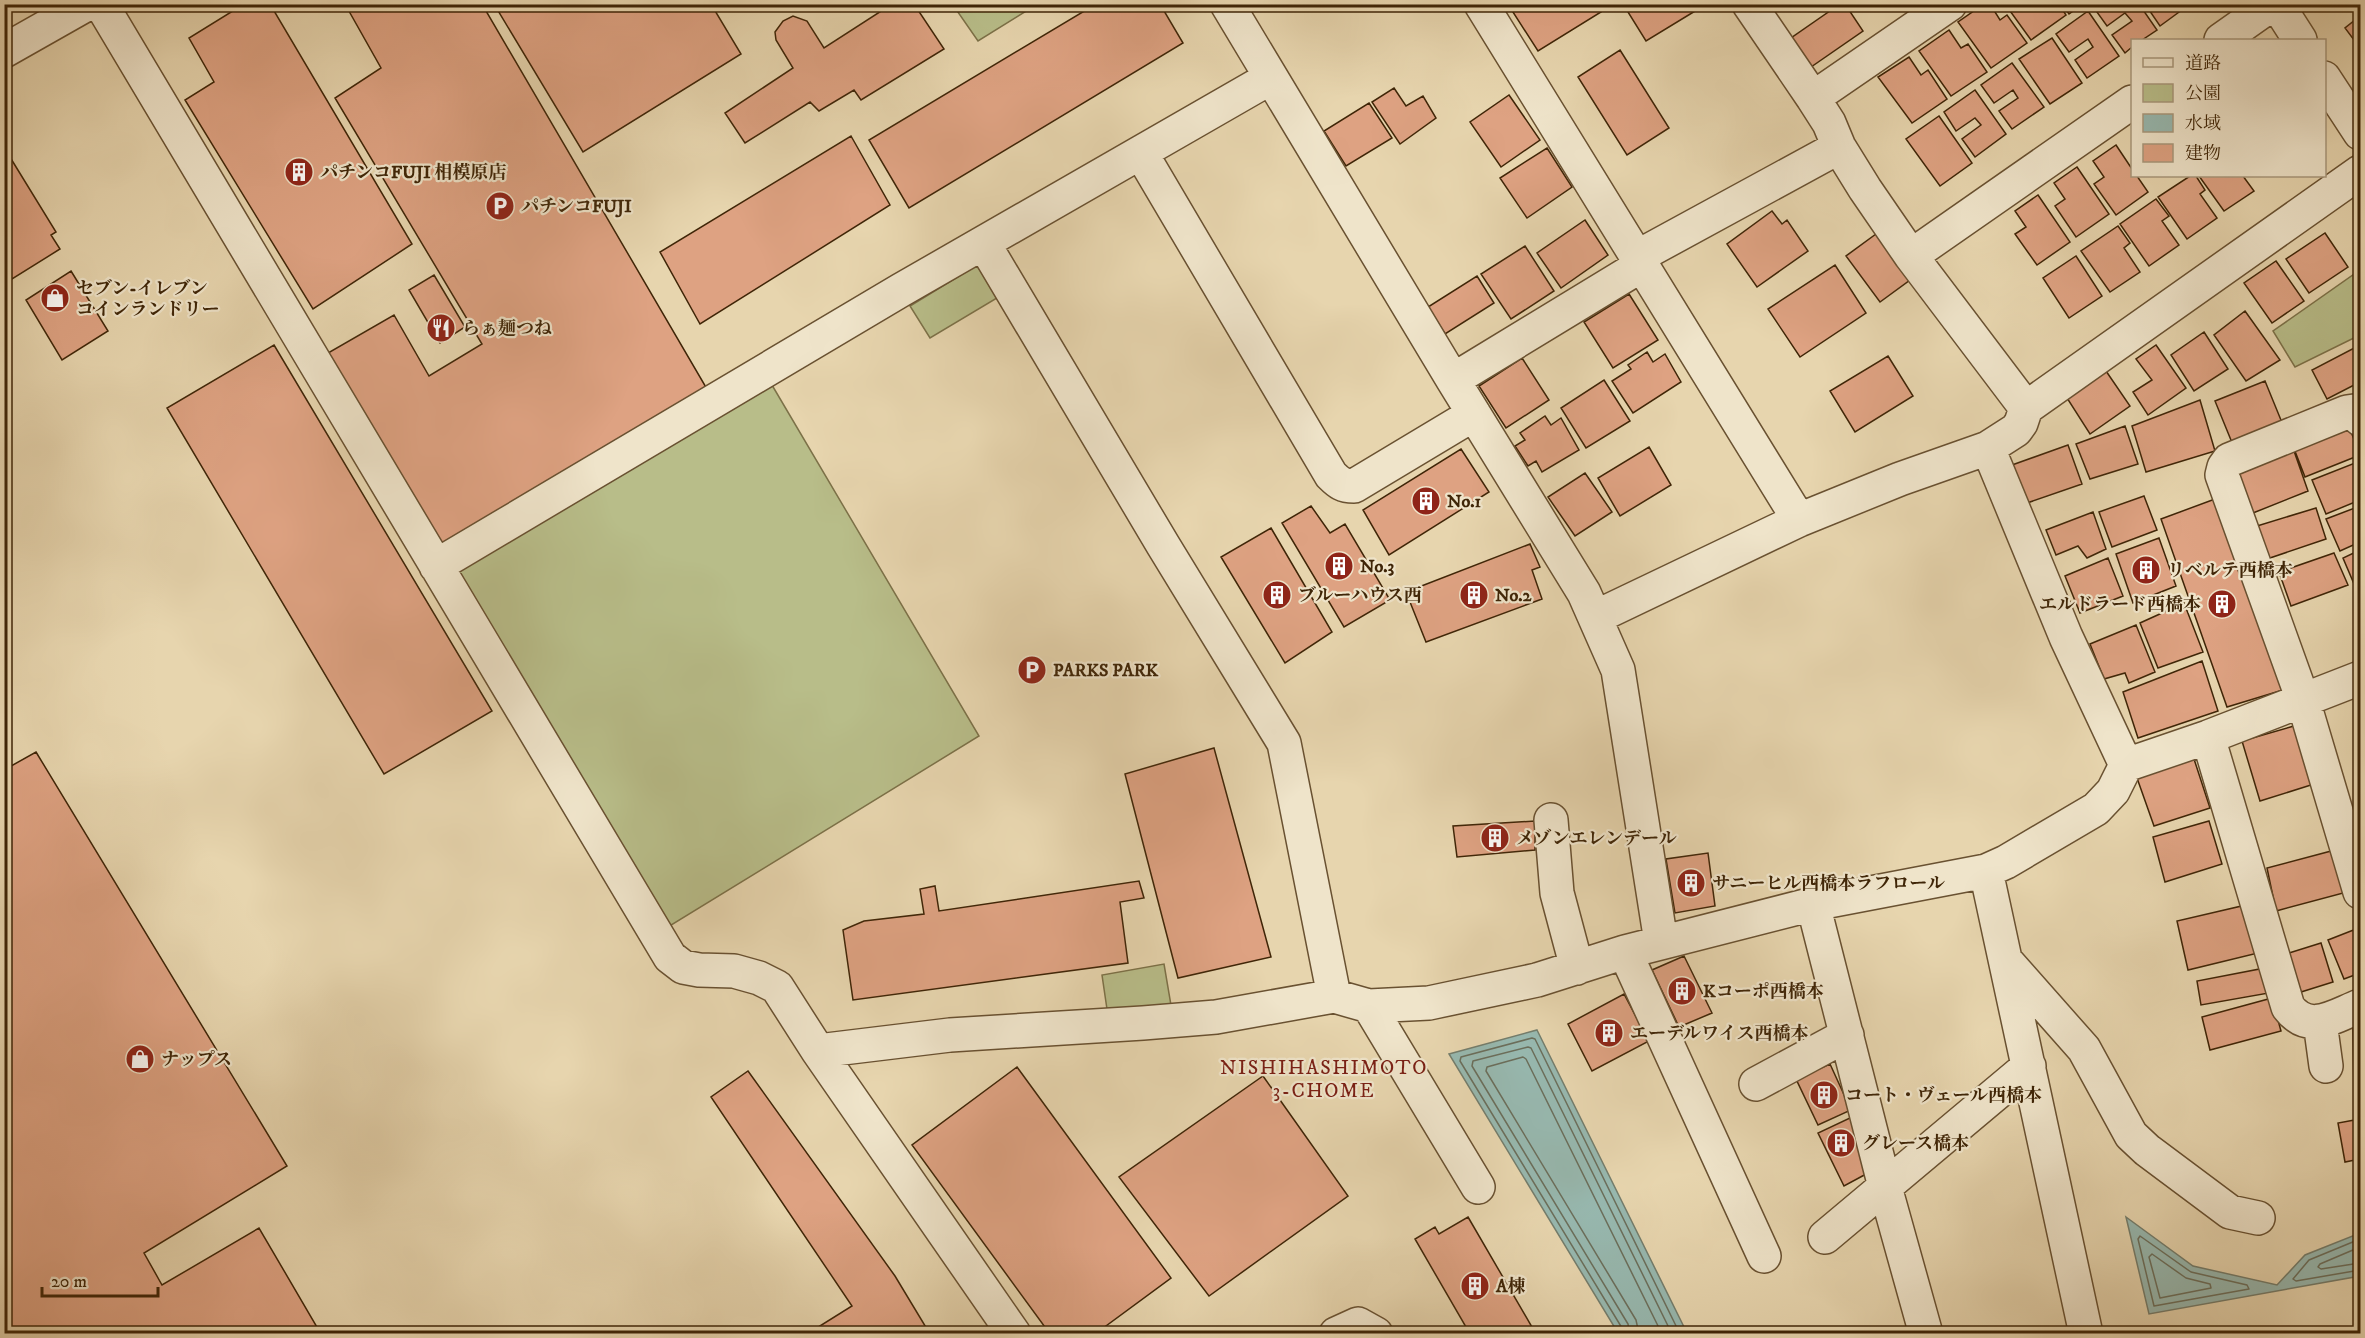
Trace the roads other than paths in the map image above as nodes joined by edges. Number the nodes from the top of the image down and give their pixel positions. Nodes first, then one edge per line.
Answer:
1 (87, 4) edge
2 (101, 4) edge
3 (1227, 4) edge
4 (1481, 4) edge
5 (1749, 4) edge
6 (1950, 4) edge
7 (2275, 4) edge
8 (2222, 39) edge
9 (2299, 39) edge
10 (4, 51) edge
11 (1270, 78) junction
12 (2326, 80) edge
13 (1814, 98) junction
14 (2131, 103) edge
15 (2361, 133) edge
16 (1839, 147) junction
17 (1141, 153) junction
18 (2361, 172) edge
19 (984, 244) junction
20 (1911, 256) junction
21 (1639, 261) junction
22 (1453, 380) junction
23 (2026, 408) junction
24 (1474, 414) junction
25 (2361, 418) edge
26 (1988, 448) junction
27 (1799, 520) junction
28 (436, 566) junction
29 (1596, 617) junction
30 (2361, 678) edge
31 (2303, 700) junction
32 (2208, 737) junction
33 (2126, 765) junction
34 (1551, 820) dead end
35 (1986, 872) junction
36 (2361, 892) edge
37 (1813, 904) junction
38 (1661, 942) junction
39 (1625, 951) junction
40 (2006, 960) junction
41 (1577, 968) junction
42 (1334, 996) junction
43 (1369, 1006) junction
44 (2361, 1006) edge
45 (2320, 1022) junction
46 (1847, 1035) junction
47 (818, 1051) junction
48 (2029, 1066) junction
49 (2326, 1066) dead end
50 (1756, 1084) dead end
51 (1478, 1187) dead end
52 (1885, 1187) junction
53 (2259, 1218) dead end
54 (1825, 1237) dead end
55 (1764, 1256) dead end
56 (1014, 1334) edge
57 (1336, 1334) edge
58 (1376, 1334) edge
59 (1926, 1334) edge
60 (2086, 1334) edge

1 - 10 street
2 - 28 street
3 - 11 street
4 - 21 street
5 - 13 street
6 - 13 street
7 - 8 street
7 - 9 street
11 - 17 street
11 - 22 street
12 - 15 street
13 - 16 street
14 - 20 street
16 - 20 street
16 - 21 street
17 - 19 street
17 - 24 street
18 - 23 street
19 - 28 street
19 - 42 street
20 - 23 street
21 - 22 street
21 - 27 street
22 - 24 street
23 - 26 street
24 - 29 street
25 - 31 street
26 - 27 street
26 - 33 street
27 - 29 street
28 - 47 street
29 - 38 street
30 - 31 street
31 - 32 street
31 - 36 street
32 - 33 street
32 - 45 street
33 - 35 street
34 - 41 street
35 - 37 street
35 - 40 street
37 - 38 street
37 - 46 street
38 - 39 street
39 - 41 street
39 - 55 street
40 - 48 street
40 - 53 street
41 - 43 street
42 - 43 street
42 - 47 street
43 - 51 street
44 - 45 street
45 - 49 street
46 - 50 street
46 - 52 street
47 - 56 street
48 - 52 street
48 - 60 street
52 - 54 street
52 - 59 street
57 - 58 street

